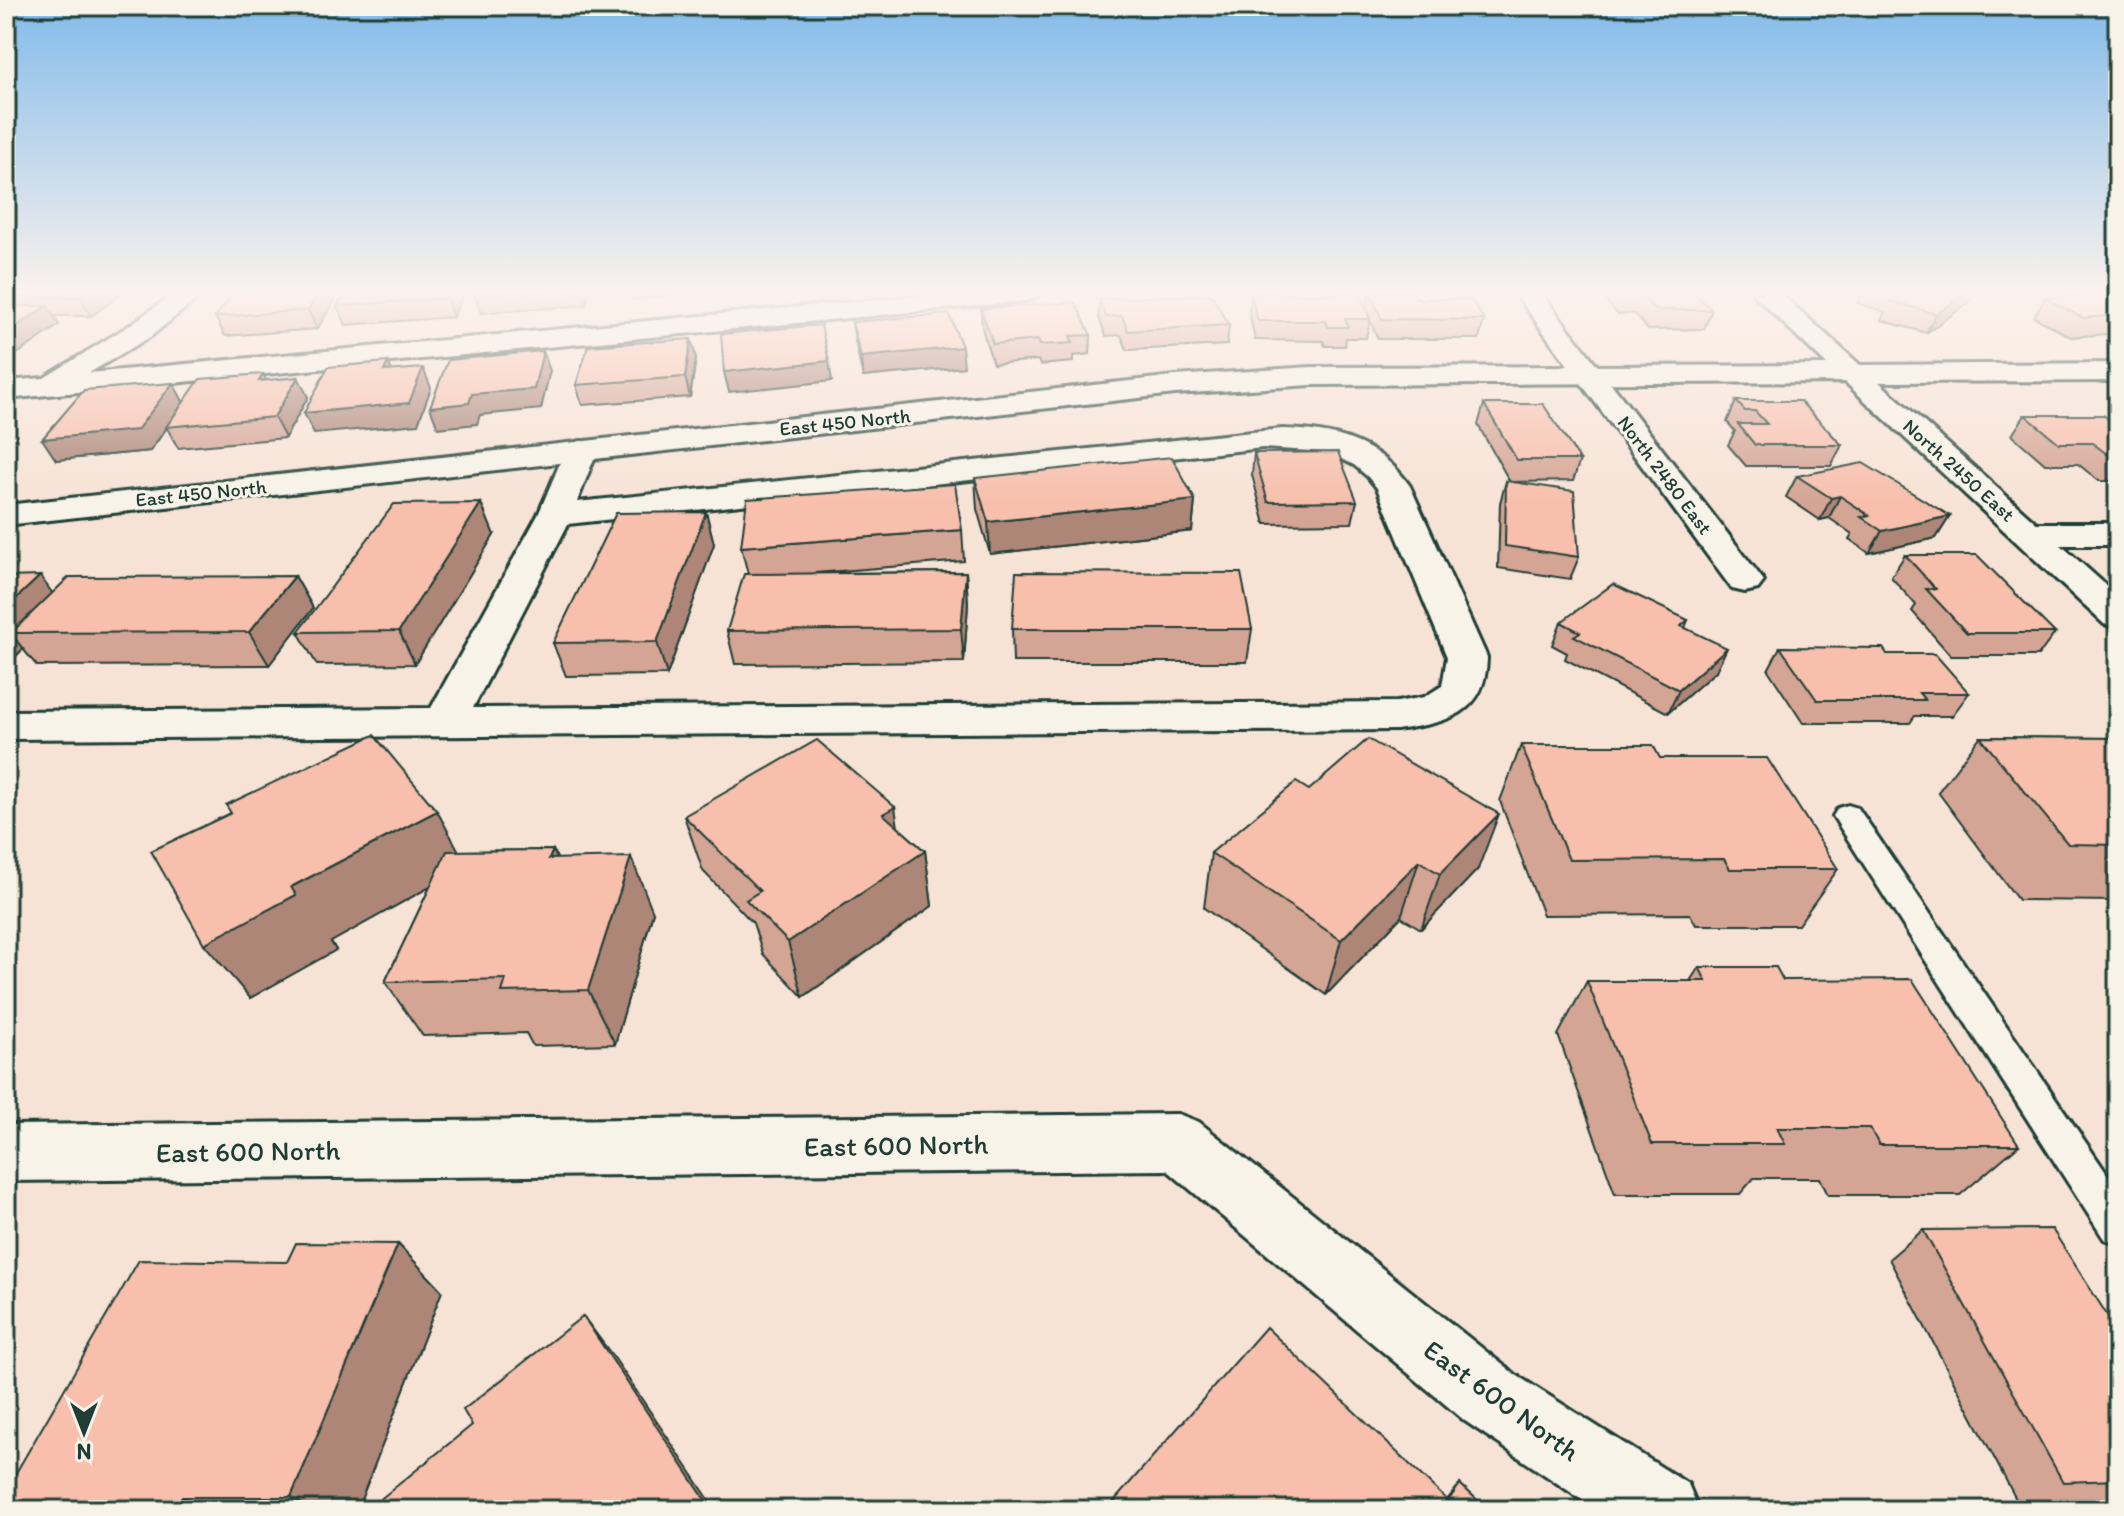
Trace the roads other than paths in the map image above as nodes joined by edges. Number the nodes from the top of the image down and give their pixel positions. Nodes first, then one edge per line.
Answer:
1 (86, 364) edge
2 (256, 364) edge
3 (1582, 364) edge
4 (1843, 364) edge
5 (2118, 372) edge
6 (1589, 373) junction
7 (1853, 373) junction
8 (48, 387) junction
9 (6, 390) edge
10 (6, 412) edge
11 (581, 451) junction
12 (6, 515) edge
13 (555, 515) junction
14 (2029, 534) junction
15 (2118, 534) edge
16 (1745, 581) dead end
17 (2118, 616) edge
18 (444, 722) junction
19 (6, 725) edge
20 (1848, 816) dead end
21 (6, 1153) edge
22 (2118, 1225) edge
23 (1662, 1510) edge

1 - 8 street
2 - 8 street
3 - 6 street, North 2480 East
4 - 7 street, North 2450 East
5 - 7 street, East 450 North
6 - 7 street, East 450 North
6 - 11 street, East 450 North
6 - 16 street, North 2480 East
7 - 14 street, North 2450 East
8 - 9 street
8 - 10 street
11 - 12 street, East 450 North
11 - 13 street
13 - 18 street
13 - 18 street
14 - 15 street
14 - 17 street, North 2450 East
18 - 19 street
20 - 22 lane
21 - 23 street, East 600 North

